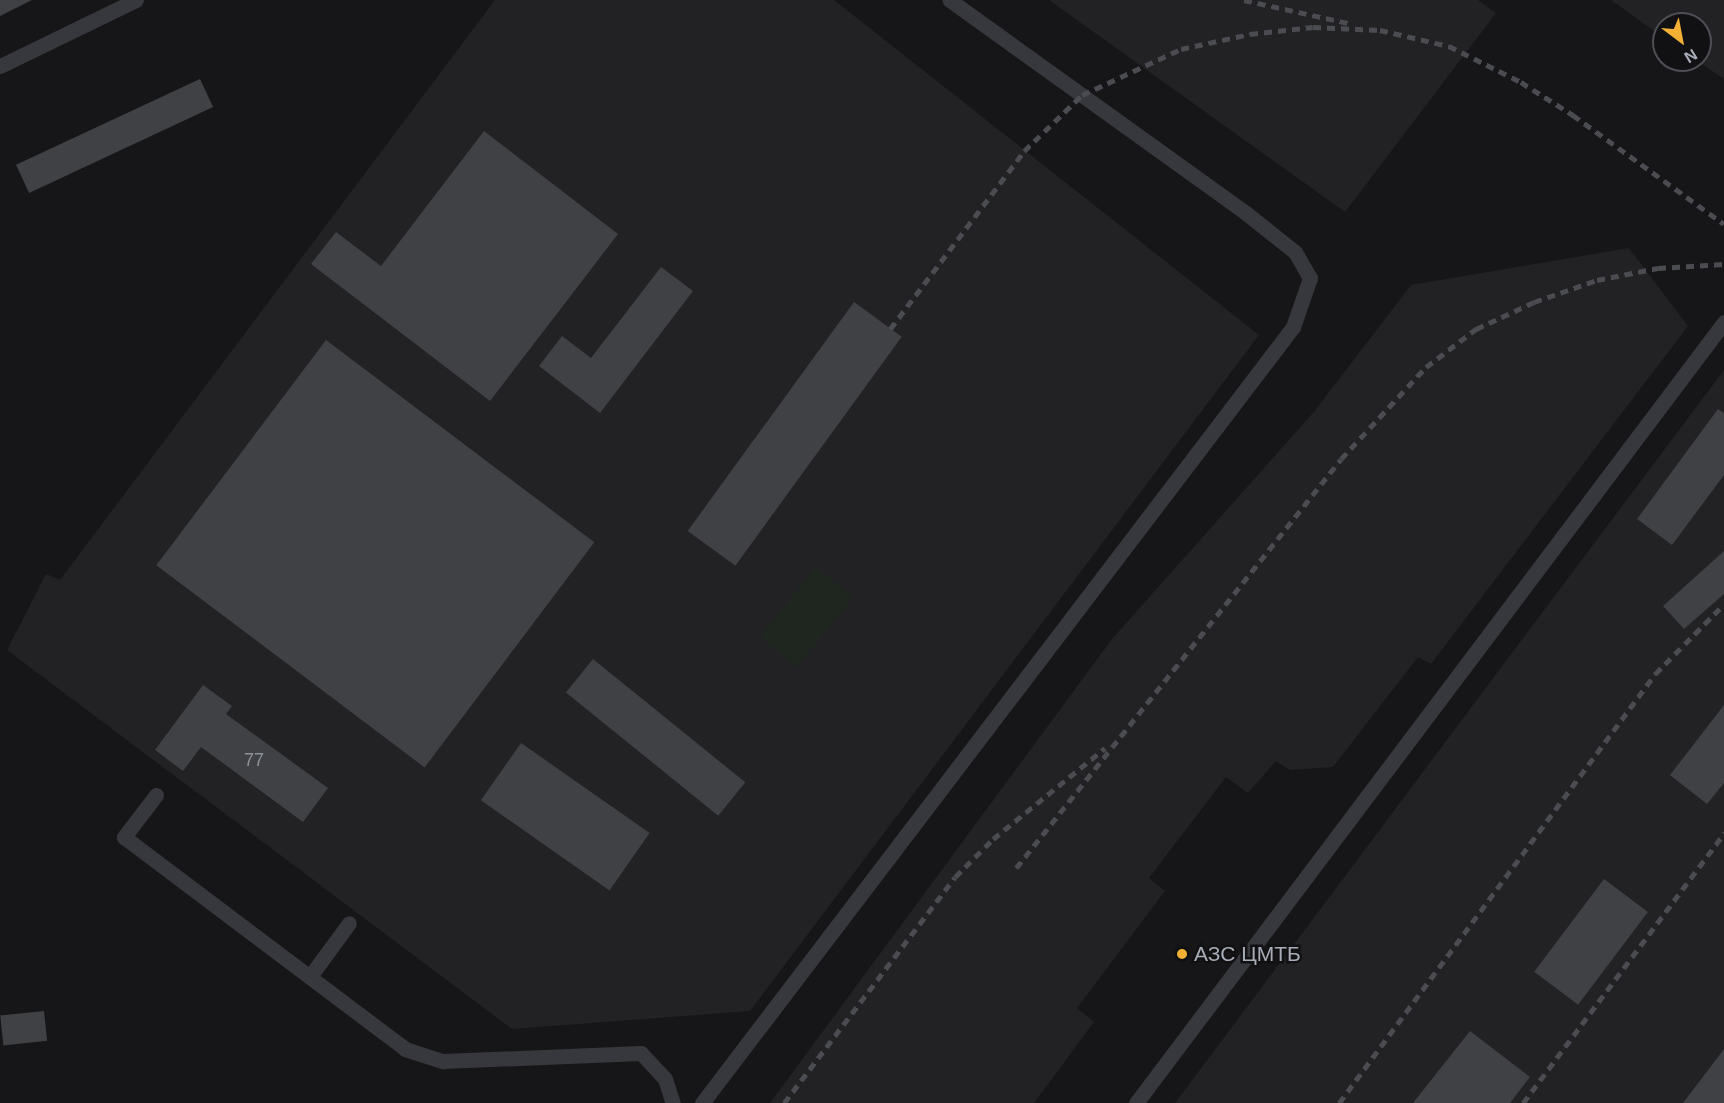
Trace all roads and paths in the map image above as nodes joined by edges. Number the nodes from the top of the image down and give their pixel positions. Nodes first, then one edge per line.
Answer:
1 (136, 0) edge
2 (950, 0) edge
3 (0, 66) edge
4 (1724, 322) edge
5 (156, 795) dead end
6 (349, 923) dead end
7 (311, 975) junction
8 (673, 1103) edge
9 (702, 1103) edge
10 (1136, 1103) edge

1 - 3 street
2 - 9 street
4 - 10 street
5 - 7 street
6 - 7 street
7 - 8 street

